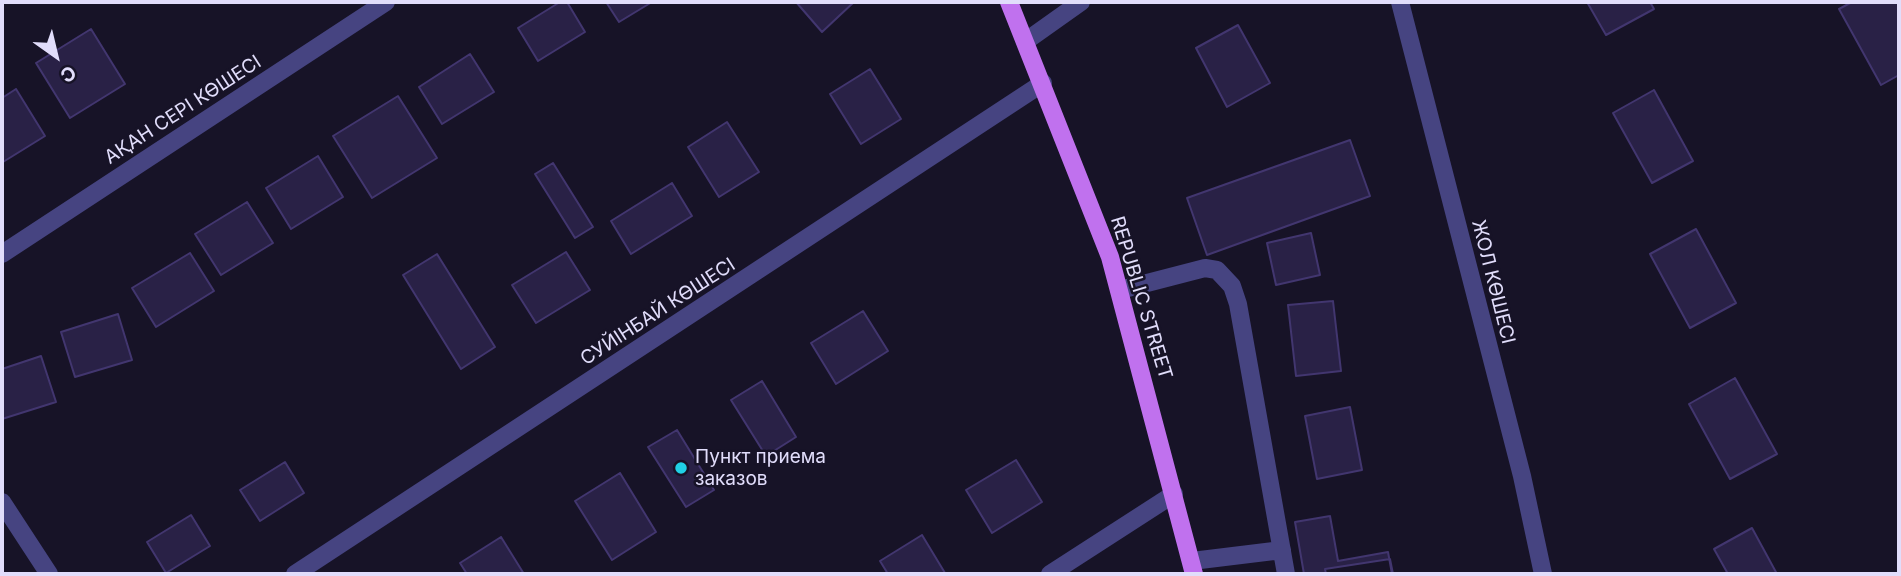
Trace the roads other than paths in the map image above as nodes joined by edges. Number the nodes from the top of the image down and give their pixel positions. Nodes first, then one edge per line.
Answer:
1 (386, 2) edge
2 (1009, 2) edge
3 (1081, 2) edge
4 (1400, 2) edge
5 (1026, 41) junction
6 (1043, 83) junction
7 (2, 254) edge
8 (1120, 290) junction
9 (1174, 494) junction
10 (2, 502) edge
11 (1282, 550) junction
12 (1193, 567) edge
13 (49, 574) edge
14 (295, 574) edge
15 (1050, 574) edge
16 (1286, 574) edge
17 (1543, 574) edge

1 - 7 street, АҚАН СЕРІ КӨШЕСІ
2 - 5 main road, REPUBLIC STREET
3 - 5 street
4 - 17 street, ЖОЛ КӨШЕСІ
5 - 6 main road, REPUBLIC STREET
6 - 8 main road, REPUBLIC STREET
6 - 14 street, СУЙІНБАЙ КӨШЕСІ
8 - 9 main road, REPUBLIC STREET
8 - 11 street
9 - 12 main road, REPUBLIC STREET
9 - 15 street
10 - 13 street
11 - 12 street
11 - 16 street

